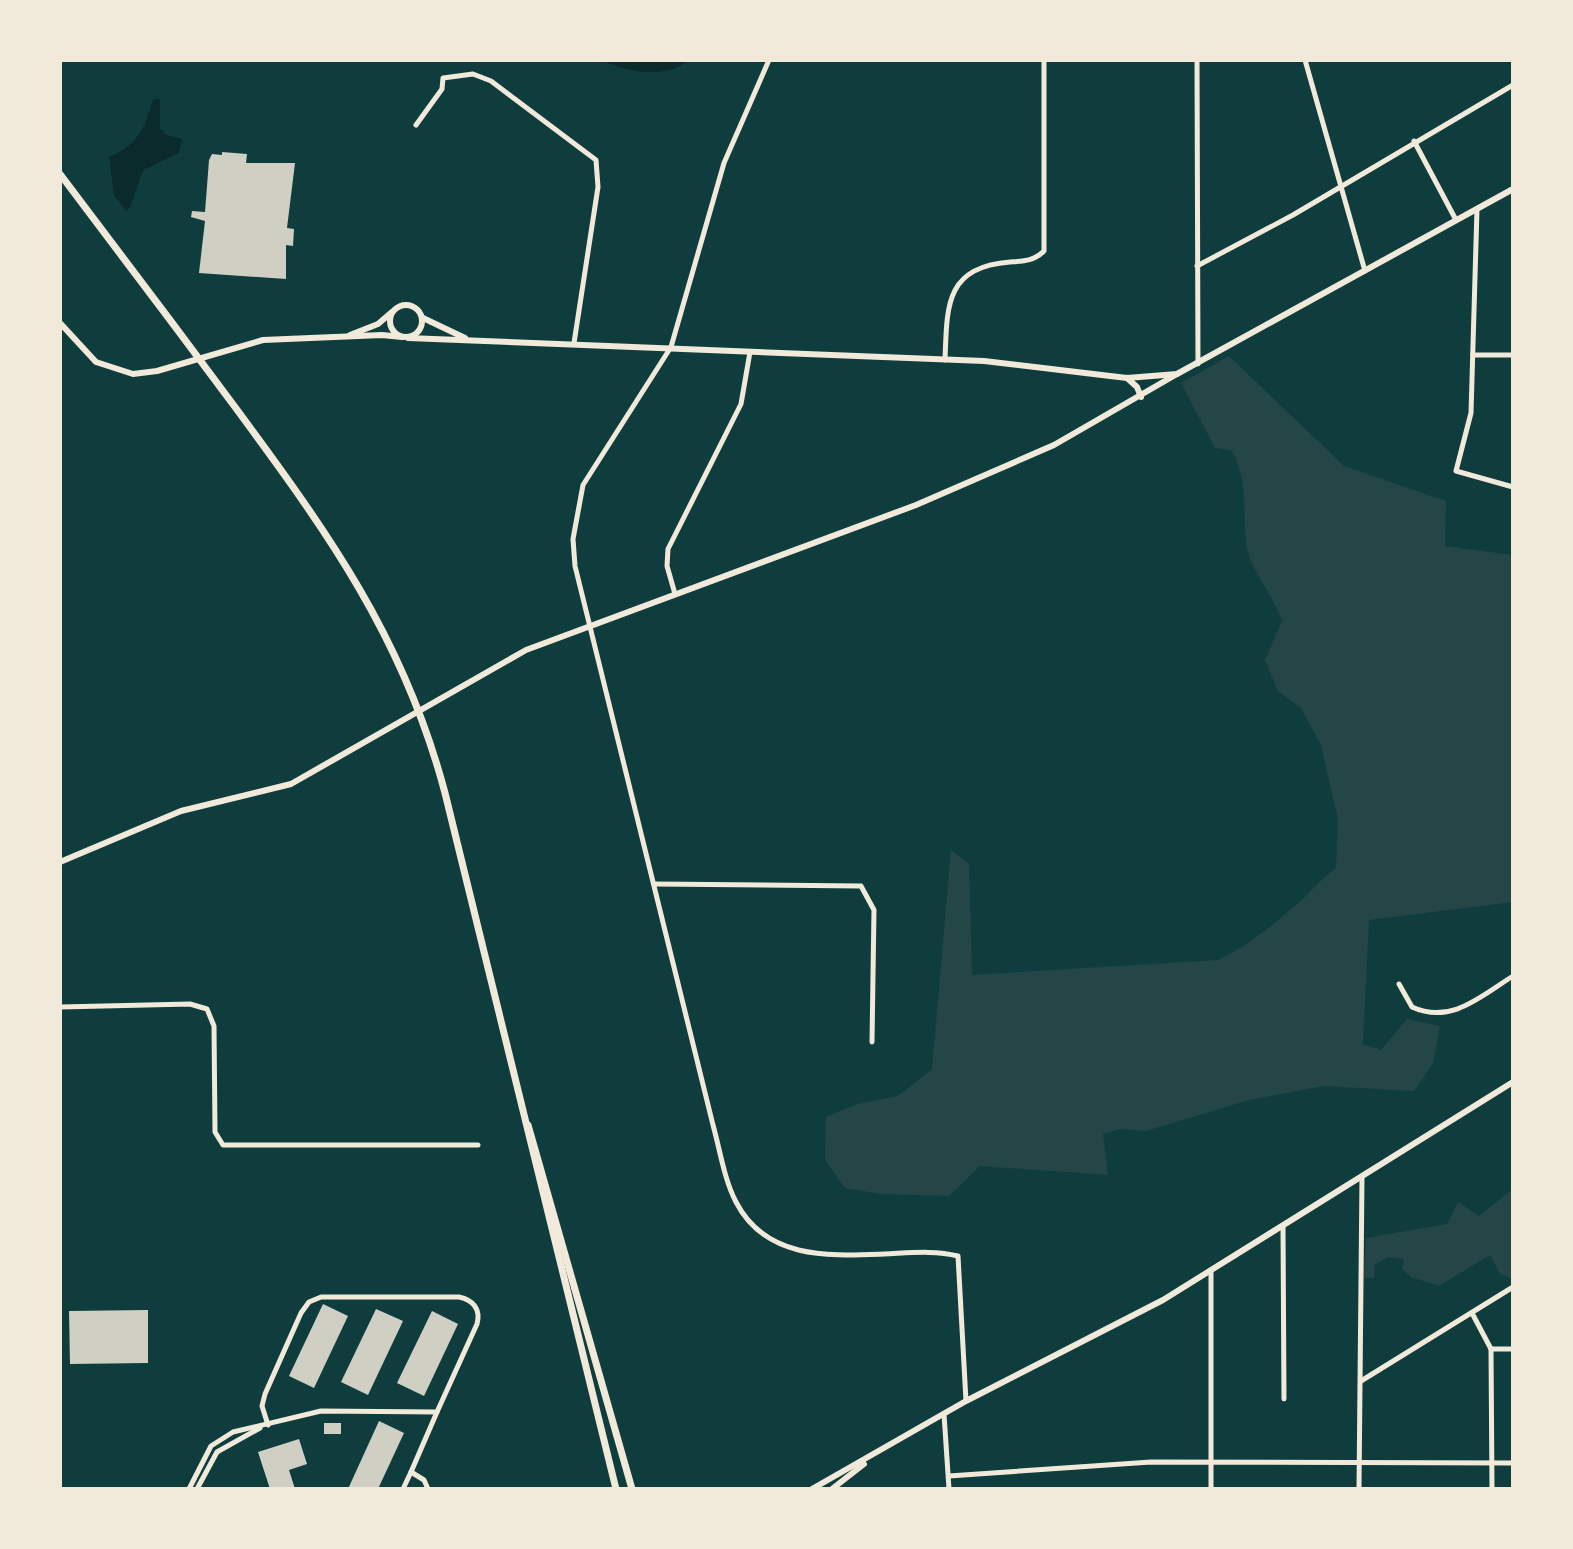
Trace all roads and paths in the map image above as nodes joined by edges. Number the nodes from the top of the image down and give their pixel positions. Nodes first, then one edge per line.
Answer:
1 (769, 60) edge
2 (1044, 60) edge
3 (1197, 60) edge
4 (1305, 60) edge
5 (1513, 85) edge
6 (416, 125) dead end
7 (1414, 141) junction
8 (60, 174) edge
9 (1341, 186) junction
10 (1513, 189) edge
11 (1477, 209) junction
12 (1456, 220) junction
13 (1197, 266) junction
14 (1366, 272) junction
15 (394, 311) junction
16 (423, 318) junction
17 (60, 323) edge
18 (343, 337) junction
19 (405, 338) junction
20 (465, 338) junction
21 (574, 343) junction
22 (671, 347) junction
23 (750, 352) junction
24 (1473, 355) junction
25 (1513, 355) edge
26 (199, 357) junction
27 (945, 360) junction
28 (1198, 365) junction
29 (1177, 374) junction
30 (1127, 378) junction
31 (1141, 397) junction
32 (1513, 487) edge
33 (675, 594) junction
34 (590, 624) junction
35 (60, 862) edge
36 (655, 884) junction
37 (1513, 976) edge
38 (1399, 984) dead end
39 (60, 1007) edge
40 (872, 1042) dead end
41 (1513, 1082) edge
42 (522, 1108) junction
43 (478, 1145) dead end
44 (1362, 1176) junction
45 (1283, 1225) junction
46 (1211, 1269) junction
47 (1513, 1287) edge
48 (1472, 1313) junction
49 (1491, 1349) junction
50 (1513, 1349) edge
51 (1360, 1382) junction
52 (1284, 1399) dead end
53 (966, 1401) junction
54 (437, 1412) junction
55 (944, 1414) junction
56 (268, 1425) junction
57 (876, 1454) junction
58 (1211, 1462) junction
59 (1359, 1462) junction
60 (1491, 1463) junction
61 (1513, 1463) edge
62 (411, 1472) junction
63 (949, 1476) junction
64 (189, 1489) edge
65 (197, 1489) edge
66 (403, 1489) edge
67 (428, 1489) edge
68 (616, 1489) edge
69 (632, 1489) edge
70 (812, 1489) edge
71 (832, 1489) edge
72 (949, 1489) edge
73 (1211, 1489) edge
74 (1359, 1489) edge
75 (1492, 1489) edge

1 - 22 street
2 - 27 street
3 - 13 street
4 - 9 street
5 - 7 street
6 - 21 street
7 - 9 street
7 - 12 street
8 - 26 main road
9 - 13 street
9 - 14 street
10 - 11 street
11 - 12 street
11 - 24 street
12 - 14 street
13 - 28 street
14 - 28 street
15 - 16 street
15 - 18 street
15 - 19 street
16 - 19 street
16 - 20 street
17 - 26 street
18 - 19 street
18 - 26 street
19 - 20 street
20 - 21 street
21 - 22 street
22 - 23 street
22 - 34 street
23 - 27 street
23 - 33 street
24 - 25 street
24 - 32 street
26 - 42 main road
27 - 30 street
28 - 29 street
29 - 30 street
29 - 31 street
30 - 31 street
31 - 33 street
33 - 34 street
34 - 35 street
34 - 36 street
36 - 40 street
36 - 53 street
37 - 38 street
39 - 43 street
41 - 44 street
42 - 68 main road
42 - 69 main road
44 - 45 street
44 - 51 street
45 - 46 street
45 - 52 street
46 - 53 street
46 - 58 street
47 - 48 street
48 - 49 street
48 - 51 street
49 - 50 street
49 - 60 street
51 - 59 street
53 - 55 street
54 - 56 street
54 - 56 street
54 - 62 street
55 - 57 street
55 - 63 street
56 - 64 street
56 - 65 street
57 - 70 street
57 - 71 street
58 - 59 street
58 - 63 street
58 - 73 street
59 - 60 street
59 - 74 street
60 - 61 street
60 - 75 street
62 - 66 street
62 - 67 street
63 - 72 street

